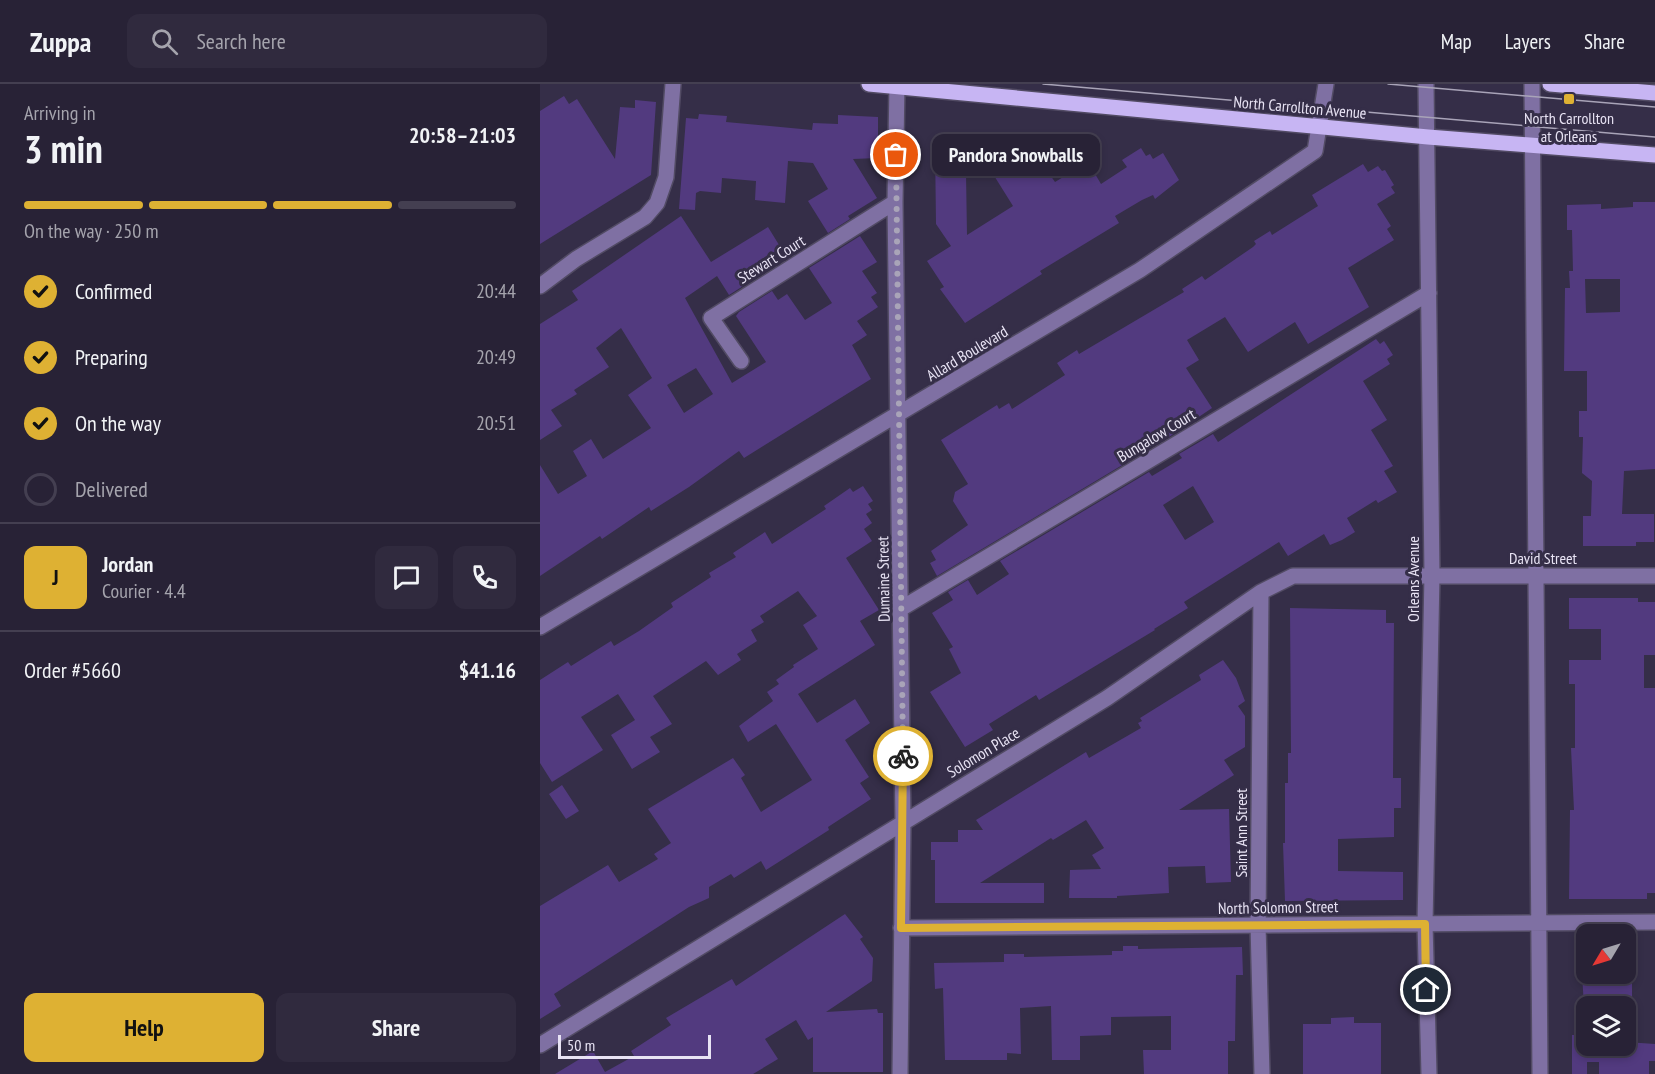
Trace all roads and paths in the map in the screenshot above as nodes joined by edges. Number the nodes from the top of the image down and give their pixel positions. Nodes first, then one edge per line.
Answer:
1 (673, 84) edge
2 (869, 84) edge
3 (1326, 84) edge
4 (1426, 84) edge
5 (1532, 84) edge
6 (1550, 84) edge
7 (897, 85) edge
8 (1626, 87) edge
9 (1655, 93) edge
10 (1321, 127) junction
11 (1428, 137) junction
12 (1532, 146) junction
13 (1655, 155) edge
14 (895, 202) junction
15 (540, 286) edge
16 (1429, 293) junction
17 (741, 361) dead end
18 (898, 415) junction
19 (1432, 574) junction
20 (1535, 576) junction
21 (1655, 576) edge
22 (1261, 592) junction
23 (902, 608) junction
24 (540, 627) edge
25 (903, 822) junction
26 (1655, 922) edge
27 (1540, 923) junction
28 (1425, 924) junction
29 (1258, 925) junction
30 (901, 928) junction
31 (540, 1045) edge
32 (900, 1074) edge
33 (1262, 1074) edge
34 (1429, 1074) edge
35 (1540, 1074) edge

1 - 15 street
2 - 7 main road, North Carrollton Avenue
3 - 10 street, Allard Boulevard
4 - 11 street, Orleans Avenue
5 - 12 street
6 - 8 main road
7 - 10 main road, North Carrollton Avenue
7 - 14 street, Dumaine Street
8 - 9 main road
10 - 11 main road, North Carrollton Avenue
10 - 18 street, Allard Boulevard
11 - 12 main road, North Carrollton Avenue
11 - 16 street, Orleans Avenue
12 - 13 main road, North Carrollton Avenue
12 - 20 street
14 - 17 street, Stewart Court
14 - 18 street, Dumaine Street
16 - 19 street, Orleans Avenue
16 - 23 street, Bungalow Court
18 - 23 street, Dumaine Street
18 - 24 street, Allard Boulevard
19 - 20 street, David Street
19 - 22 street, Solomon Place
19 - 28 street, Orleans Avenue
20 - 21 street, David Street
20 - 27 street
22 - 25 street, Solomon Place
22 - 29 street, Saint Ann Street
23 - 25 street, Dumaine Street
25 - 30 street, Dumaine Street
25 - 31 street, Solomon Place
26 - 27 street, North Solomon Street
27 - 28 street, North Solomon Street
27 - 35 street
28 - 29 street, North Solomon Street
28 - 34 street, Orleans Avenue
29 - 30 street, North Solomon Street
29 - 33 street, Saint Ann Street
30 - 32 street, Dumaine Street

